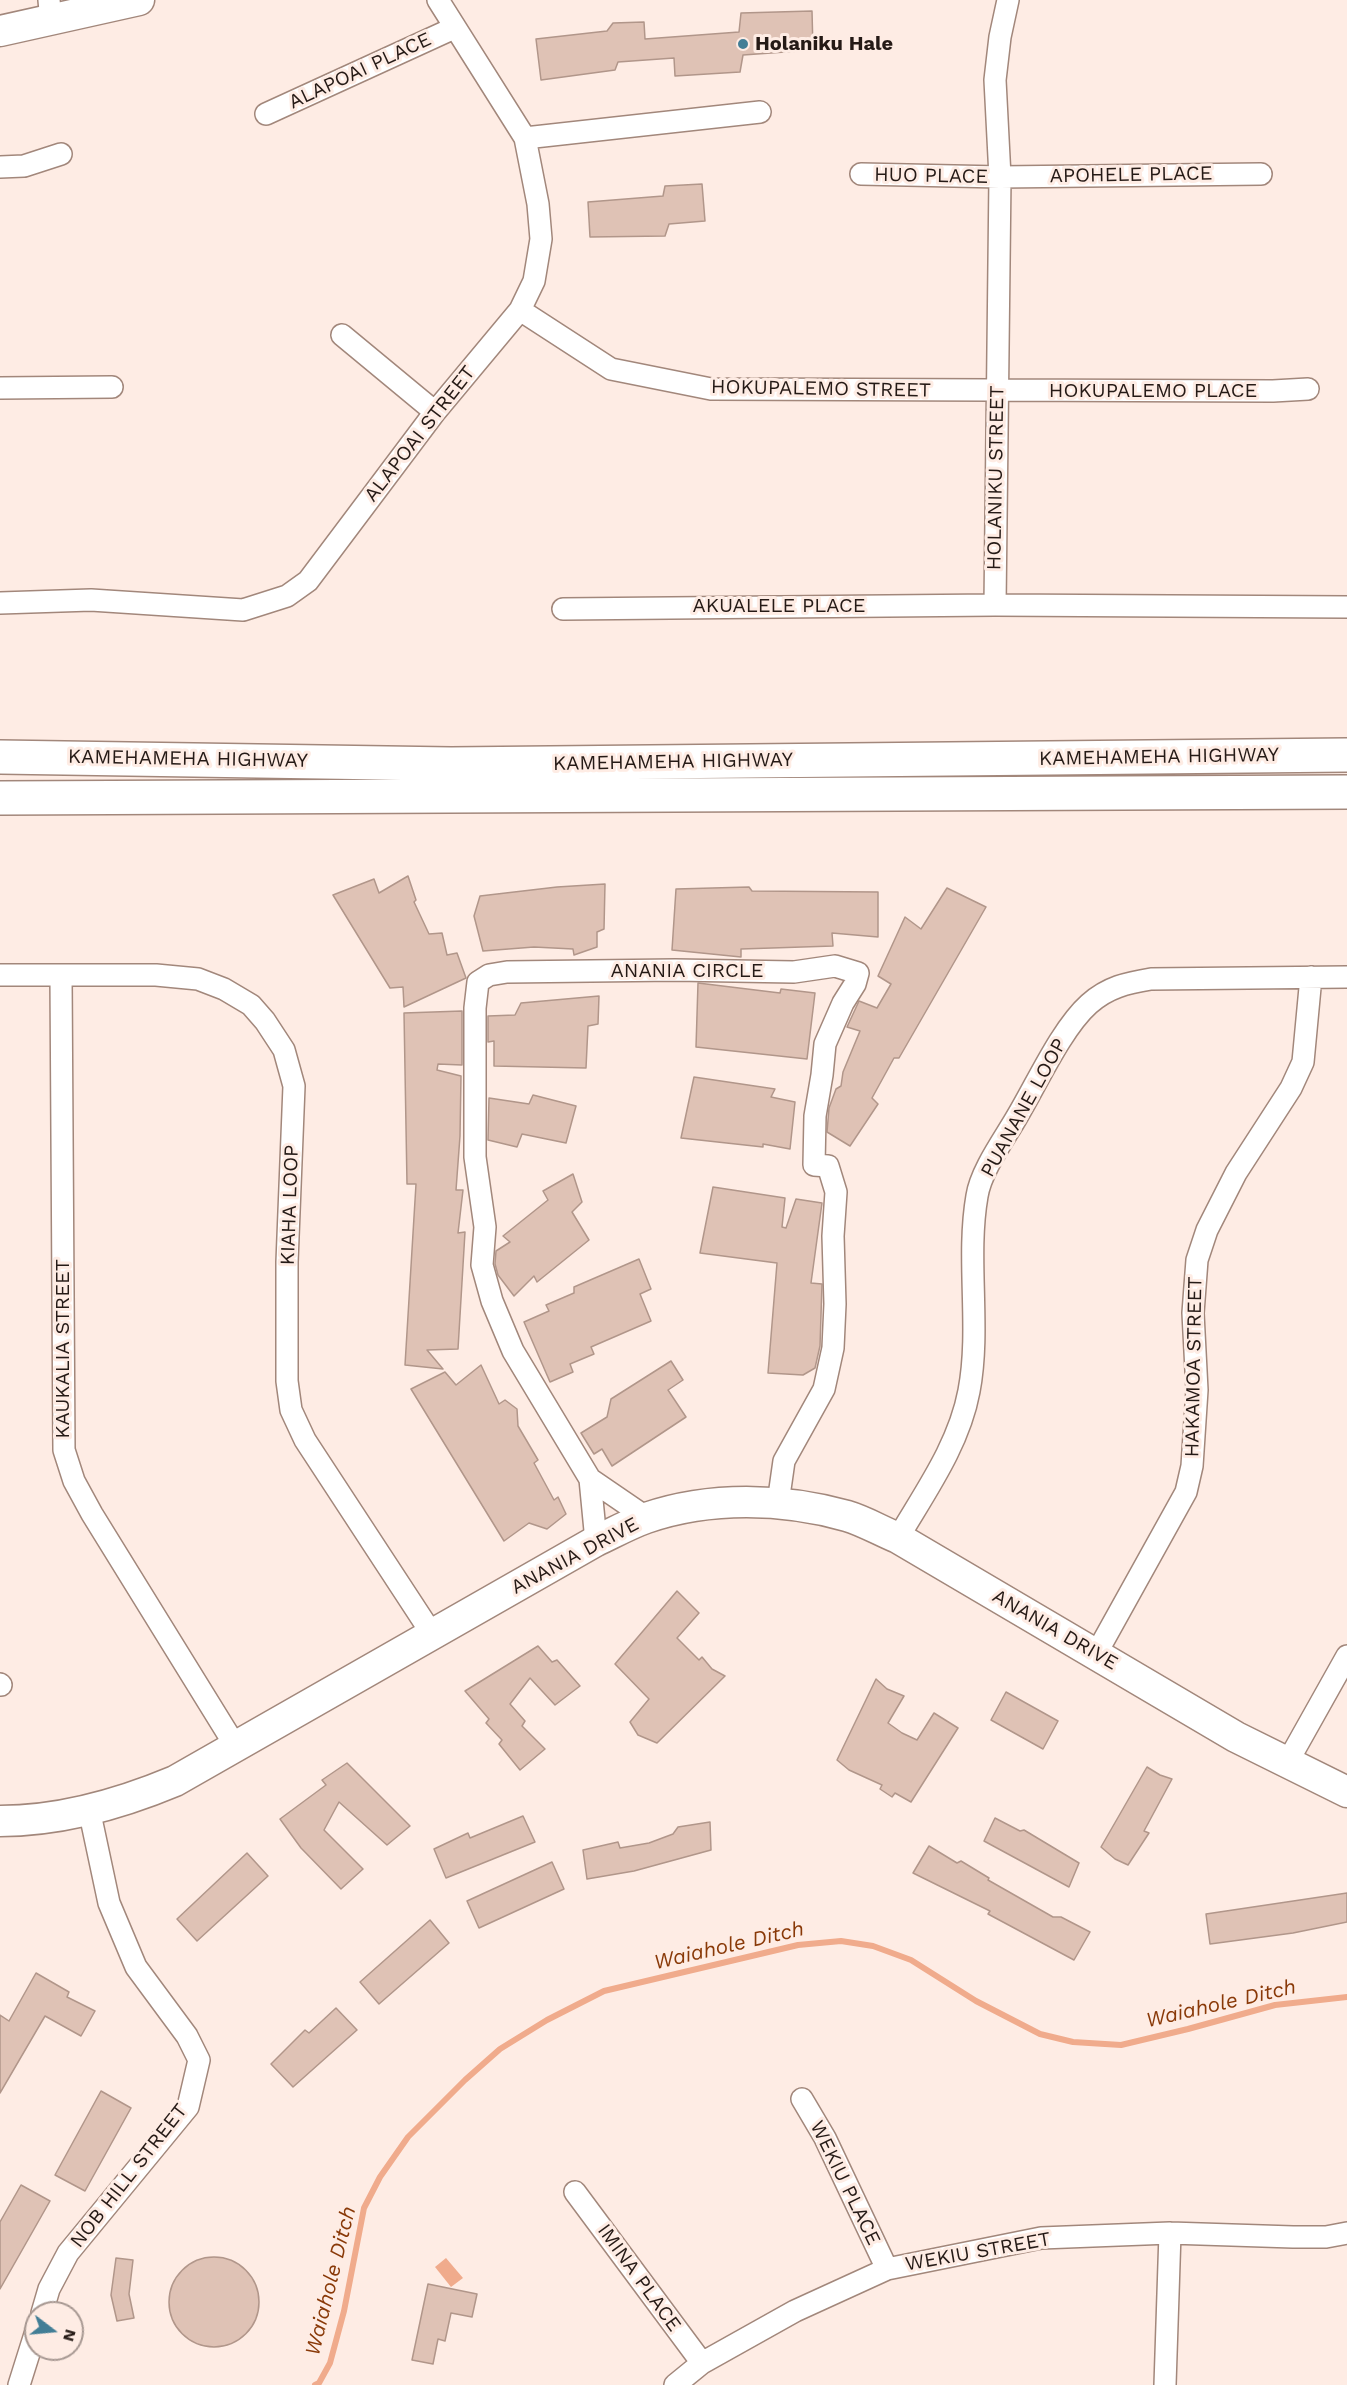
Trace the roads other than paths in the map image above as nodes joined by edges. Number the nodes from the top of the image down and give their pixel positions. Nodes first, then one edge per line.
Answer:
1 (139, 0) edge
2 (438, 0) edge
3 (1008, 0) edge
4 (50, 11) edge
5 (454, 28) junction
6 (0, 31) edge
7 (760, 112) dead end
8 (266, 114) dead end
9 (525, 138) junction
10 (61, 154) dead end
11 (0, 167) edge
12 (861, 174) dead end
13 (1261, 174) dead end
14 (1000, 177) junction
15 (520, 310) junction
16 (342, 335) dead end
17 (112, 387) dead end
18 (0, 388) edge
19 (1308, 389) dead end
20 (997, 392) junction
21 (435, 412) junction
22 (0, 603) edge
23 (995, 605) junction
24 (1347, 607) edge
25 (563, 609) dead end
26 (0, 755) edge
27 (1347, 755) edge
28 (1347, 792) edge
29 (0, 798) edge
30 (133, 798) junction
31 (0, 809) edge
32 (0, 975) edge
33 (61, 976) junction
34 (1311, 977) junction
35 (1347, 977) edge
36 (590, 1479) junction
37 (778, 1503) junction
38 (647, 1518) junction
39 (898, 1538) junction
40 (596, 1541) junction
41 (432, 1634) junction
42 (1096, 1654) junction
43 (1347, 1656) edge
44 (236, 1747) junction
45 (1287, 1763) junction
46 (1347, 1792) edge
47 (88, 1809) junction
48 (0, 1821) edge
49 (802, 2099) dead end
50 (575, 2192) dead end
51 (1170, 2233) junction
52 (1347, 2234) edge
53 (887, 2269) junction
54 (46, 2301) edge
55 (27, 2361) edge
56 (702, 2363) junction
57 (19, 2385) edge
58 (675, 2385) edge
59 (1165, 2385) edge

1 - 4 street
2 - 5 street, ALAPOAI STREET
3 - 14 street, HOLANIKU STREET
4 - 6 street
5 - 8 street, ALAPOAI PLACE
5 - 9 street, ALAPOAI STREET
7 - 9 street
9 - 15 street, ALAPOAI STREET
10 - 11 street
12 - 14 street, HUO PLACE
13 - 14 street, APOHELE PLACE
14 - 20 street, HOLANIKU STREET
15 - 20 street, HOKUPALEMO STREET
15 - 21 street, ALAPOAI STREET
16 - 21 street
17 - 18 street
19 - 20 street, HOKUPALEMO PLACE
20 - 23 street, HOLANIKU STREET
21 - 22 street, ALAPOAI STREET
23 - 24 street
23 - 25 street, AKUALELE PLACE
26 - 27 main road, KAMEHAMEHA HIGHWAY
28 - 30 main road, KAMEHAMEHA HIGHWAY
29 - 30 main road, KAMEHAMEHA HIGHWAY
30 - 31 main road
32 - 33 street, KIAHA LOOP
33 - 41 street, KIAHA LOOP
33 - 44 street, KAUKALIA STREET
34 - 35 street, PUANANE LOOP
34 - 39 street, PUANANE LOOP
34 - 42 street, HAKAMOA STREET
36 - 37 street, ANANIA CIRCLE
36 - 38 street, ANANIA CIRCLE
36 - 40 street, ANANIA CIRCLE
37 - 38 street, ANANIA DRIVE
37 - 39 street, ANANIA DRIVE
38 - 40 street, ANANIA DRIVE
39 - 42 street, ANANIA DRIVE
40 - 41 street, ANANIA DRIVE
41 - 44 street, ANANIA DRIVE
42 - 45 street, ANANIA DRIVE
43 - 45 street
44 - 47 street, ANANIA DRIVE
45 - 46 street, ANANIA DRIVE
47 - 48 street, ANANIA DRIVE
47 - 54 street, NOB HILL STREET
49 - 53 street, WEKIU PLACE
50 - 56 street, IMINA PLACE
51 - 52 street, WEKIU STREET
51 - 53 street, WEKIU STREET
51 - 59 street
53 - 56 street, WEKIU STREET
55 - 57 street
56 - 58 street, WEKIU STREET

